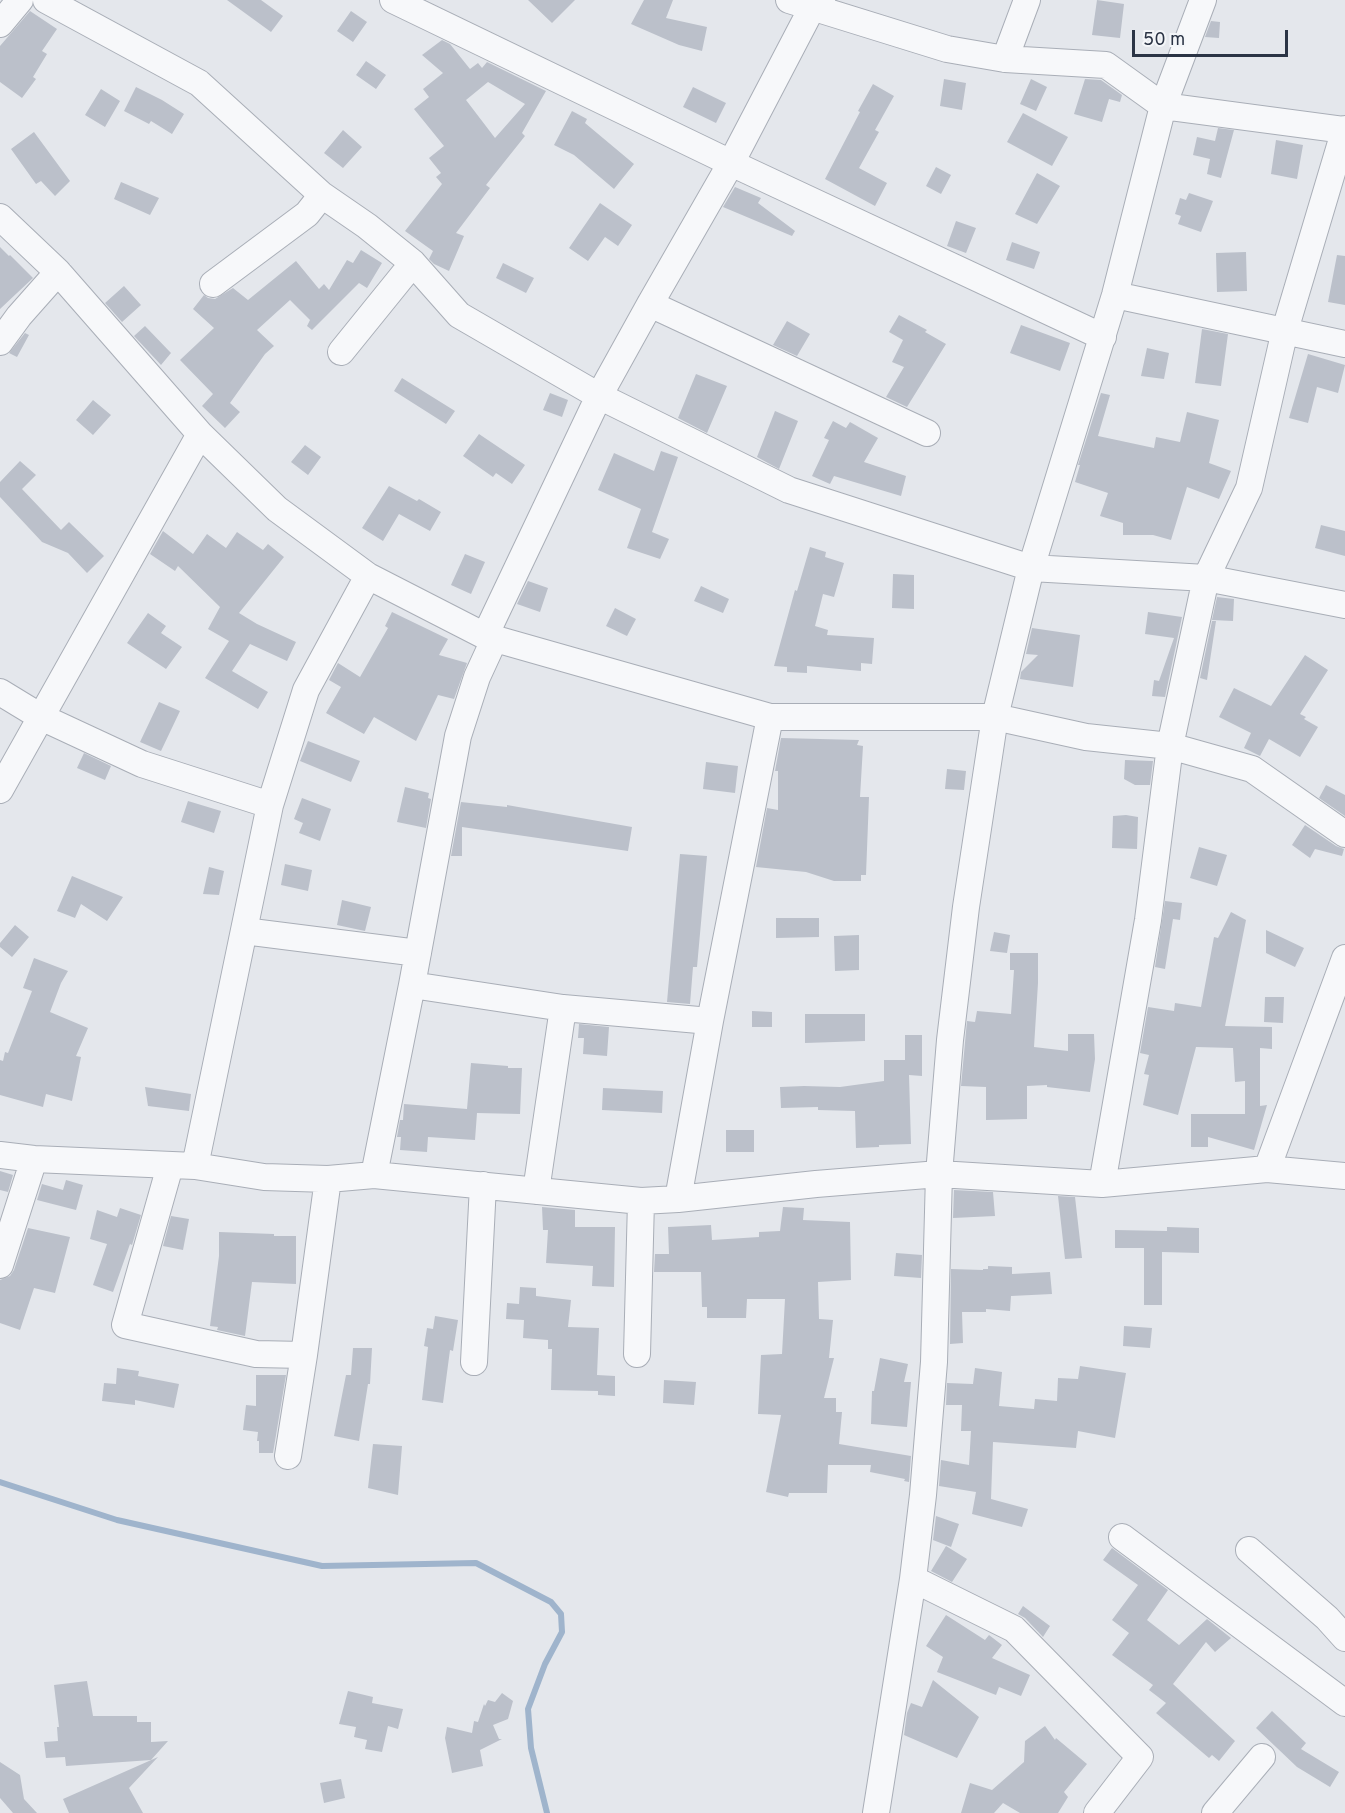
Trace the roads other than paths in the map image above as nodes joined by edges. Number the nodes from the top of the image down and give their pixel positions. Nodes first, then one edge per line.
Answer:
1 (20, 0) edge
2 (46, 0) edge
3 (393, 0) edge
4 (1027, 0) edge
5 (1203, 0) edge
6 (808, 3) edge
7 (0, 24) edge
8 (1005, 59) junction
9 (1163, 106) junction
10 (1345, 130) edge
11 (731, 163) junction
12 (322, 195) junction
13 (0, 217) edge
14 (413, 263) junction
15 (58, 272) junction
16 (213, 284) dead end
17 (1115, 295) junction
18 (650, 304) junction
19 (1285, 330) junction
20 (1104, 337) junction
21 (0, 342) edge
22 (1345, 344) edge
23 (341, 352) dead end
24 (599, 396) junction
25 (927, 433) dead end
26 (200, 434) junction
27 (1031, 568) junction
28 (368, 576) junction
29 (1206, 578) junction
30 (1345, 605) edge
31 (490, 638) junction
32 (0, 692) edge
33 (41, 717) junction
34 (770, 717) junction
35 (995, 717) junction
36 (1170, 746) junction
37 (0, 790) edge
38 (270, 805) junction
39 (1345, 834) edge
40 (244, 931) junction
41 (418, 953) junction
42 (1345, 958) edge
43 (412, 985) junction
44 (563, 1008) junction
45 (711, 1021) junction
46 (0, 1155) edge
47 (34, 1160) junction
48 (183, 1166) junction
49 (1267, 1169) junction
50 (939, 1174) junction
51 (374, 1175) junction
52 (1345, 1176) edge
53 (328, 1179) junction
54 (1102, 1184) junction
55 (483, 1185) junction
56 (537, 1191) junction
57 (678, 1199) junction
58 (641, 1201) junction
59 (0, 1265) edge
60 (637, 1354) dead end
61 (304, 1355) junction
62 (474, 1362) dead end
63 (288, 1456) dead end
64 (1122, 1537) dead end
65 (1249, 1550) dead end
66 (913, 1579) junction
67 (1345, 1638) edge
68 (1345, 1703) edge
69 (1262, 1756) dead end
70 (1104, 1810) edge
71 (876, 1813) edge
72 (1215, 1813) edge

1 - 7 street
2 - 12 street
3 - 11 street
4 - 8 street
5 - 9 street
6 - 8 street
6 - 11 street
8 - 9 street
9 - 10 street
9 - 17 street
10 - 19 street
11 - 18 street
11 - 20 street
12 - 14 street
12 - 16 street
13 - 15 street
14 - 23 street
14 - 24 street
15 - 21 street
15 - 26 street
17 - 19 street
17 - 20 street
18 - 24 street
18 - 25 street
19 - 22 street
19 - 29 street
20 - 27 street
24 - 27 street
24 - 31 street
26 - 28 street
26 - 33 street
27 - 29 street
27 - 35 street
28 - 31 street
28 - 38 street
29 - 30 street
29 - 36 street
31 - 34 street
31 - 41 street
32 - 33 street
33 - 37 street
33 - 38 street
34 - 35 street
34 - 45 street
35 - 36 street
35 - 50 street
36 - 39 street
36 - 54 street
38 - 40 street
40 - 41 street
40 - 48 street
41 - 43 street
42 - 49 street
43 - 44 street
43 - 51 street
44 - 45 street
44 - 56 street
45 - 57 street
46 - 47 street
47 - 48 street
47 - 59 street
48 - 53 street
48 - 61 street
49 - 52 street
49 - 54 street
50 - 54 street
50 - 57 street
50 - 66 street
51 - 53 street
51 - 55 street
53 - 61 street
55 - 56 street
55 - 62 street
56 - 58 street
57 - 58 street
58 - 60 street
61 - 63 street
64 - 68 street
65 - 67 street
66 - 70 street
66 - 71 street
69 - 72 street

